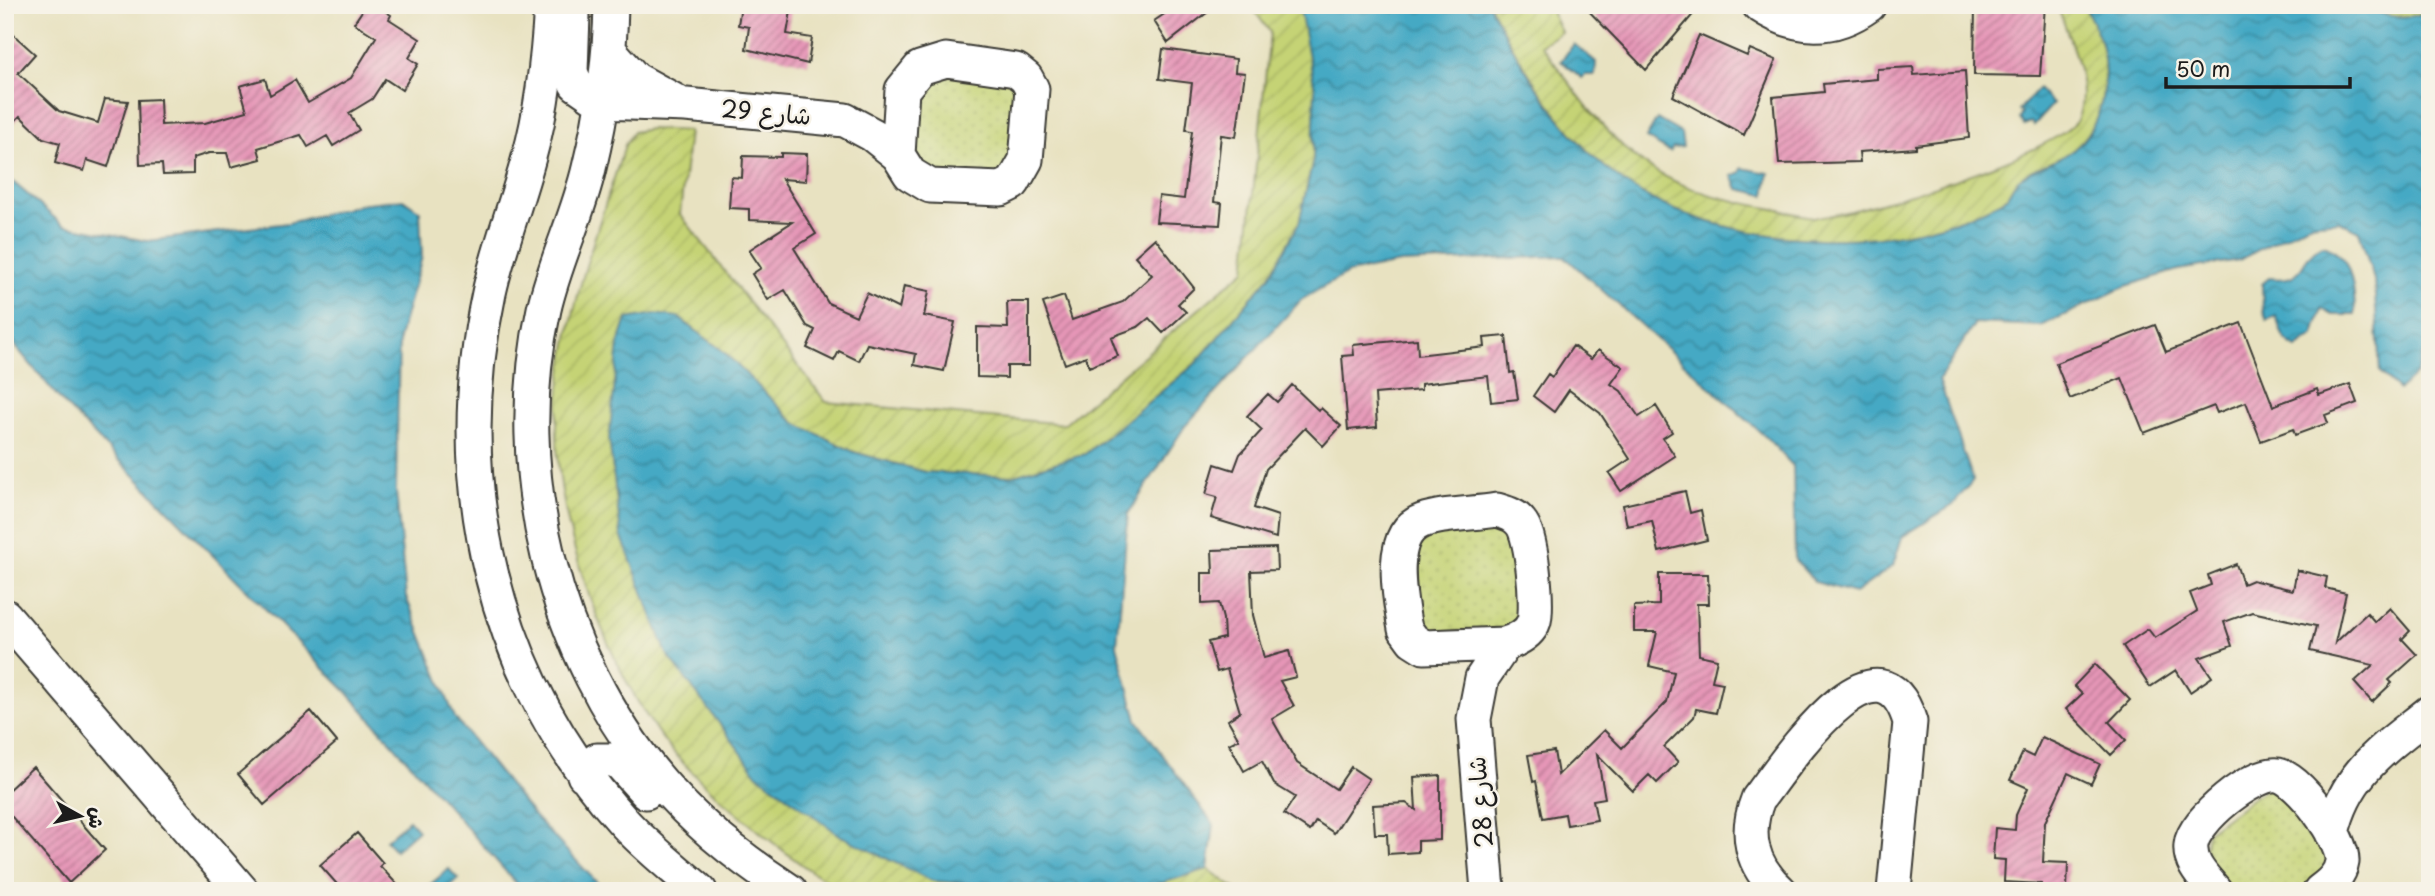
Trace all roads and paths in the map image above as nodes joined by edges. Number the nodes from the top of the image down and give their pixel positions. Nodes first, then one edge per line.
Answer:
1 (551, 5) edge
2 (572, 5) edge
3 (1759, 5) edge
4 (1869, 5) edge
5 (610, 6) edge
6 (609, 50) junction
7 (902, 90) junction
8 (602, 102) junction
9 (686, 105) junction
10 (845, 120) junction
11 (898, 155) junction
12 (5, 616) edge
13 (1505, 644) junction
14 (1436, 649) junction
15 (2430, 712) edge
16 (1474, 719) junction
17 (2364, 766) junction
18 (584, 775) junction
19 (2297, 784) junction
20 (701, 824) junction
21 (2332, 833) junction
22 (646, 844) junction
23 (1767, 886) edge
24 (1487, 889) edge
25 (242, 891) edge
26 (679, 891) edge
27 (701, 891) edge
28 (790, 891) edge
29 (1895, 891) edge
30 (2215, 891) edge
31 (2320, 891) edge

1 - 18 street
2 - 8 street
3 - 4 street
5 - 6 street
6 - 8 street
6 - 9 street, شارع 29
7 - 10 street, شارع 29
7 - 11 street
7 - 11 street, شارع 29
8 - 9 street, شارع 29
8 - 20 street
9 - 10 street, شارع 29
10 - 11 street, شارع 29
12 - 25 street
13 - 14 street
13 - 14 street, شارع 28
13 - 16 street, شارع 28
14 - 16 street, شارع 28
15 - 17 street
16 - 24 street, شارع 28
17 - 19 street
17 - 21 street
18 - 20 street
18 - 22 street
19 - 21 street
19 - 30 street
20 - 28 street
21 - 31 street
22 - 26 street
22 - 27 street
23 - 29 street

